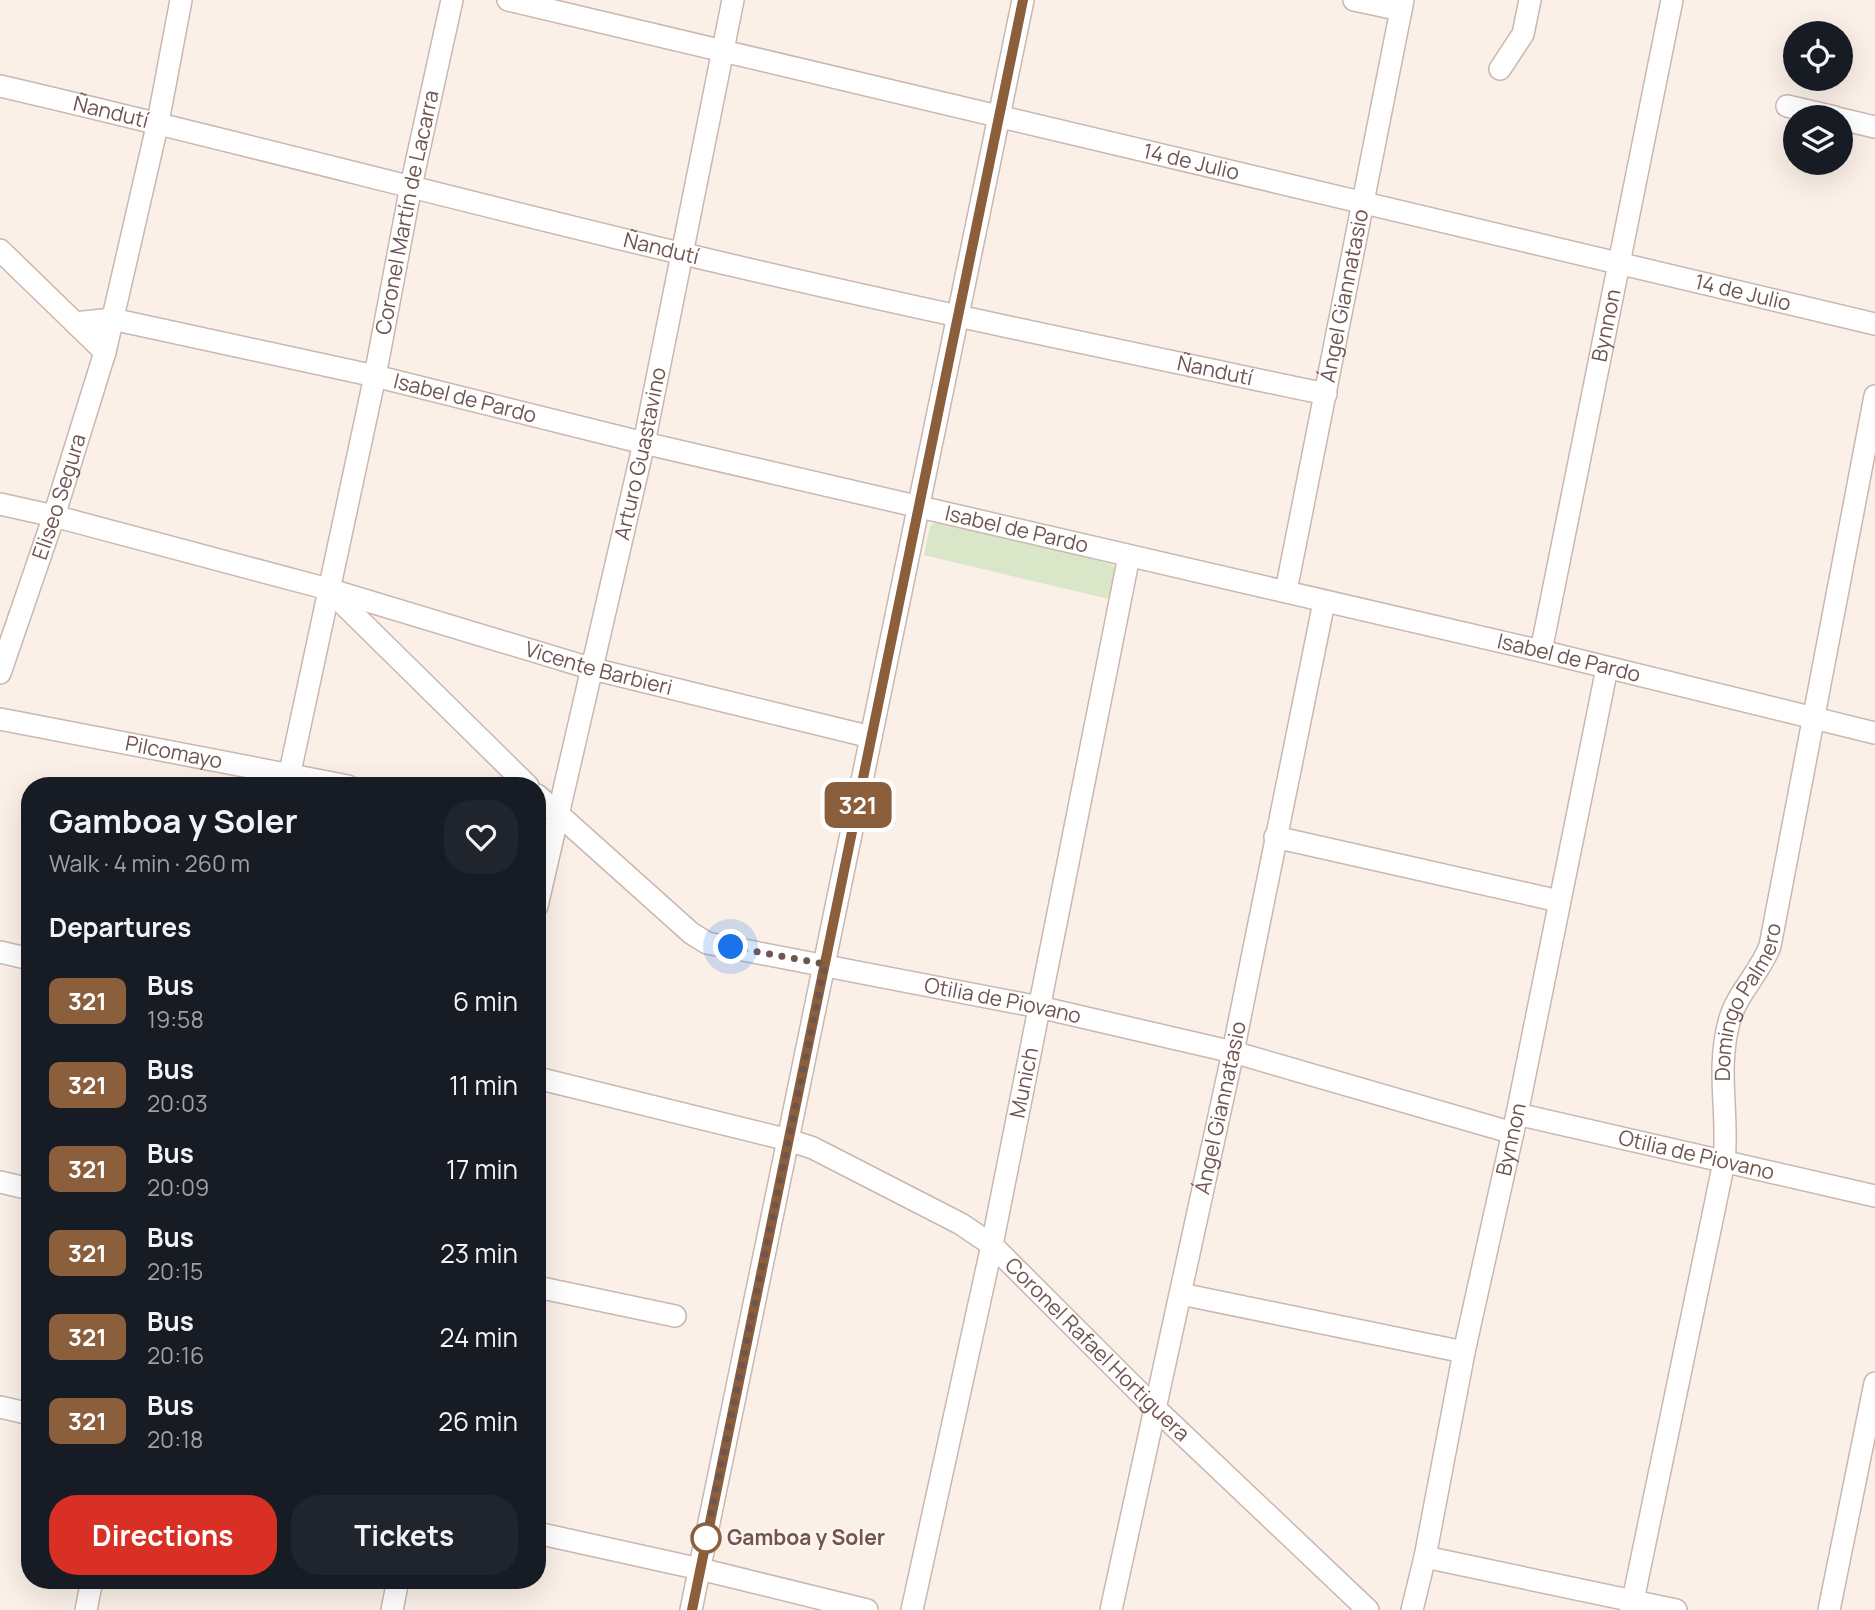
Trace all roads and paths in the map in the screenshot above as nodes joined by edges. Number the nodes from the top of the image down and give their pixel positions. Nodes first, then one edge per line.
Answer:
1 (181, 0) edge
2 (452, 0) edge
3 (508, 0) edge
4 (733, 0) edge
5 (1023, 0) edge
6 (1354, 0) edge
7 (1530, 0) edge
8 (1672, 0) edge
9 (1402, 5) edge
10 (722, 51) junction
11 (1500, 69) dead end
12 (0, 86) edge
13 (1000, 116) junction
14 (158, 122) junction
15 (1853, 122) edge
16 (1875, 127) edge
17 (411, 186) junction
18 (1363, 201) junction
19 (0, 250) edge
20 (683, 254) junction
21 (1617, 264) junction
22 (958, 316) junction
23 (112, 320) junction
24 (75, 323) junction
25 (1875, 324) edge
26 (105, 352) junction
27 (375, 376) junction
28 (1326, 394) junction
29 (1875, 396) edge
30 (644, 443) junction
31 (0, 504) edge
32 (919, 507) junction
33 (54, 516) junction
34 (1129, 556) junction
35 (328, 589) junction
36 (1286, 592) junction
37 (1324, 602) junction
38 (1541, 651) junction
39 (1607, 668) junction
40 (593, 669) junction
41 (0, 673) edge
42 (1813, 718) junction
43 (0, 719) edge
44 (1875, 733) edge
45 (871, 737) junction
46 (275, 777) edge
47 (290, 777) edge
48 (519, 777) edge
49 (546, 803) edge
50 (559, 815) junction
51 (546, 817) edge
52 (1275, 837) junction
53 (546, 868) edge
54 (1559, 901) junction
55 (0, 952) edge
56 (21, 957) edge
57 (825, 964) junction
58 (1039, 1007) junction
59 (1233, 1052) junction
60 (546, 1081) edge
61 (1515, 1124) junction
62 (789, 1140) junction
63 (1724, 1162) junction
64 (0, 1182) edge
65 (21, 1187) edge
66 (1875, 1196) edge
67 (992, 1245) junction
68 (546, 1289) edge
69 (1181, 1294) junction
70 (675, 1316) dead end
71 (1464, 1352) junction
72 (1875, 1383) edge
73 (0, 1407) edge
74 (1155, 1408) junction
75 (21, 1412) edge
76 (546, 1535) edge
77 (1425, 1557) junction
78 (700, 1569) junction
79 (90, 1589) edge
80 (396, 1589) edge
81 (1632, 1606) edge
82 (86, 1610) edge
83 (392, 1610) edge
84 (691, 1610) edge
85 (867, 1610) edge
86 (912, 1610) edge
87 (1111, 1610) edge
88 (1368, 1610) edge
89 (1412, 1610) edge
90 (1676, 1610) edge
91 (1829, 1610) edge

1 - 14 street, Eliseo Segura
2 - 17 street, Coronel Martín de Lacarra
3 - 10 street, 14 de Julio
4 - 10 street, Arturo Guastavino
5 - 13 street
6 - 9 street
7 - 11 street
8 - 21 street, Bynnon
9 - 18 street, Ángel Giannatasio
10 - 13 street, 14 de Julio
10 - 20 street, Arturo Guastavino
12 - 14 street, Ñandutí
13 - 18 street, 14 de Julio
13 - 22 street
14 - 17 street, Ñandutí
14 - 23 street, Eliseo Segura
15 - 16 street
17 - 20 street, Ñandutí
17 - 27 street, Coronel Martín de Lacarra
18 - 21 street, 14 de Julio
18 - 28 street, Ángel Giannatasio
19 - 24 street
20 - 22 street, Ñandutí
20 - 30 street, Arturo Guastavino
21 - 25 street, 14 de Julio
21 - 38 street, Bynnon
22 - 28 street, Ñandutí
22 - 32 street
23 - 24 street, Isabel de Pardo
23 - 26 street, Eliseo Segura
23 - 27 street, Isabel de Pardo
24 - 26 street
26 - 33 street, Eliseo Segura
27 - 30 street, Isabel de Pardo
27 - 35 street, Coronel Martín de Lacarra
28 - 36 street, Ángel Giannatasio
29 - 42 street, Domingo Palmero
30 - 32 street, Isabel de Pardo
30 - 40 street, Arturo Guastavino
31 - 33 street, Vicente Barbieri
32 - 34 street, Isabel de Pardo
32 - 45 street
33 - 35 street, Vicente Barbieri
33 - 41 street, Eliseo Segura
34 - 36 street, Isabel de Pardo
34 - 58 street, Munich
35 - 40 street, Vicente Barbieri
35 - 47 street, Coronel Martín de Lacarra
35 - 48 street
36 - 37 street, Isabel de Pardo
37 - 38 street, Isabel de Pardo
37 - 52 street, Ángel Giannatasio
38 - 39 street, Isabel de Pardo
39 - 42 street, Isabel de Pardo
39 - 54 street, Bynnon
40 - 45 street, Vicente Barbieri
40 - 50 street, Arturo Guastavino
42 - 44 street, Isabel de Pardo
42 - 63 street, Domingo Palmero
43 - 46 street, Pilcomayo
45 - 57 street
49 - 50 street, Otilia de Piovano
50 - 51 street
50 - 53 street, Arturo Guastavino
50 - 57 street, Otilia de Piovano
52 - 54 street
52 - 59 street, Ángel Giannatasio
54 - 61 street, Bynnon
55 - 56 street
57 - 58 street, Otilia de Piovano
57 - 62 street
58 - 59 street, Otilia de Piovano
58 - 67 street, Munich
59 - 61 street, Otilia de Piovano
59 - 69 street, Ángel Giannatasio
60 - 62 street, Coronel Rafael Hortiguera
61 - 63 street, Otilia de Piovano
61 - 71 street, Bynnon
62 - 67 street, Coronel Rafael Hortiguera
62 - 78 street
63 - 66 street, Otilia de Piovano
63 - 81 street, Domingo Palmero
64 - 65 street
67 - 74 street, Coronel Rafael Hortiguera
67 - 86 street, Munich
68 - 70 street
69 - 71 street
69 - 74 street, Ángel Giannatasio
71 - 77 street, Bynnon
72 - 91 street
73 - 75 street
74 - 87 street, Ángel Giannatasio
74 - 88 street, Coronel Rafael Hortiguera
76 - 78 street
77 - 81 street
77 - 89 street, Bynnon
78 - 84 street
78 - 85 street
79 - 82 street
80 - 83 street
81 - 90 street

